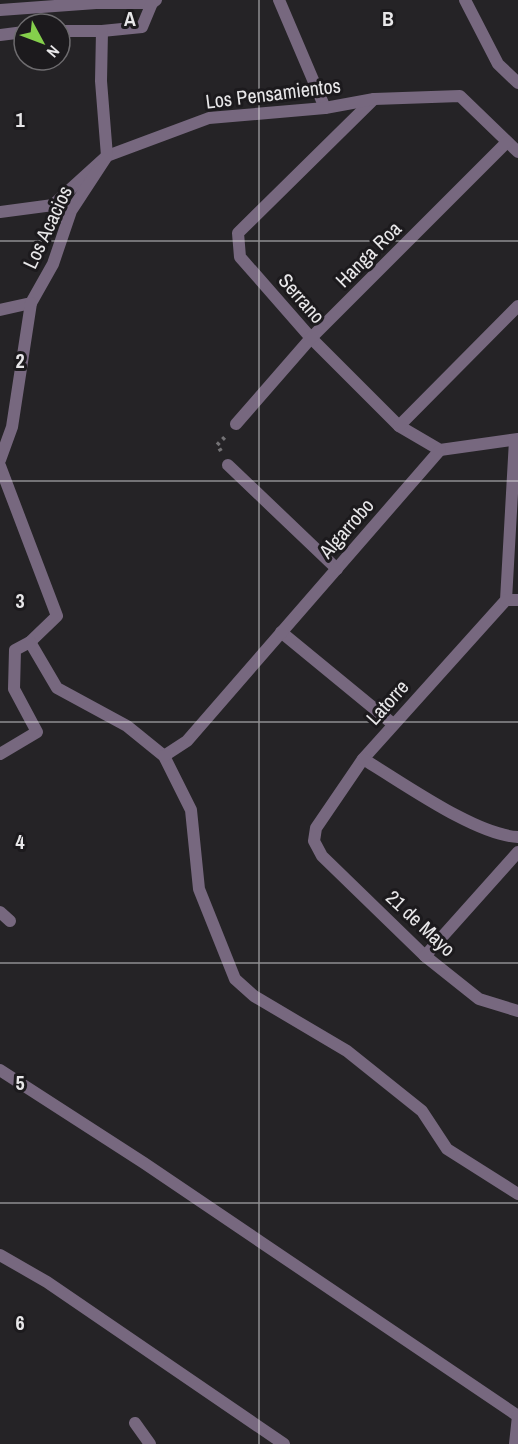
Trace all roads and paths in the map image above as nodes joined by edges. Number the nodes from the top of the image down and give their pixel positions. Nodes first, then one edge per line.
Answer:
1 (279, 0) edge
2 (465, 0) edge
3 (154, 2) edge
4 (0, 10) edge
5 (72, 31) edge
6 (102, 31) junction
7 (518, 83) edge
8 (374, 99) junction
9 (326, 108) junction
10 (507, 142) junction
11 (518, 152) edge
12 (107, 156) junction
13 (0, 212) edge
14 (31, 303) junction
15 (518, 306) edge
16 (0, 310) edge
17 (311, 338) junction
18 (236, 424) joint
19 (399, 426) junction
20 (516, 440) edge
21 (440, 450) junction
22 (0, 460) edge
23 (228, 465) joint
24 (0, 466) edge
25 (337, 569) junction
26 (512, 600) edge
27 (281, 632) junction
28 (30, 642) junction
29 (393, 724) junction
30 (0, 754) edge
31 (164, 756) junction
32 (363, 759) junction
33 (518, 837) edge
34 (314, 841) joint
35 (518, 852) edge
36 (0, 912) edge
37 (10, 921) dead end
38 (425, 956) junction
39 (518, 1011) edge
40 (0, 1070) edge
41 (518, 1194) edge
42 (0, 1255) edge
43 (517, 1416) edge
44 (135, 1423) dead end
45 (150, 1444) edge
46 (284, 1444) edge
47 (515, 1444) edge

1 - 9 street
2 - 7 street
3 - 4 street
3 - 6 street
5 - 6 street
6 - 12 street
8 - 9 street, Los Pensamientos
8 - 10 street, Los Pensamientos
8 - 17 street, Serrano
9 - 12 street, Los Pensamientos
10 - 11 street, Los Pensamientos
10 - 17 street, Hanga Roa
12 - 13 street, Los Pensamientos
12 - 14 street, Los Acacios
14 - 16 street
14 - 22 street
15 - 19 street
17 - 18 street, Hanga Roa
17 - 19 street, Serrano
18 - 23 path
19 - 21 street, Serrano
20 - 21 street
20 - 26 street, Latorre
21 - 25 street, Algarrobo
23 - 25 street
24 - 28 street
25 - 27 street, Algarrobo
26 - 29 street, Latorre
27 - 29 street
27 - 31 street, Algarrobo
28 - 30 street
28 - 31 street
29 - 32 street, Latorre
31 - 41 street
32 - 33 street
32 - 34 street, Latorre
34 - 38 street, 21 de Mayo
35 - 38 street
36 - 37 street
38 - 39 street, 21 de Mayo
40 - 43 street
42 - 46 street
43 - 47 street
44 - 45 street

